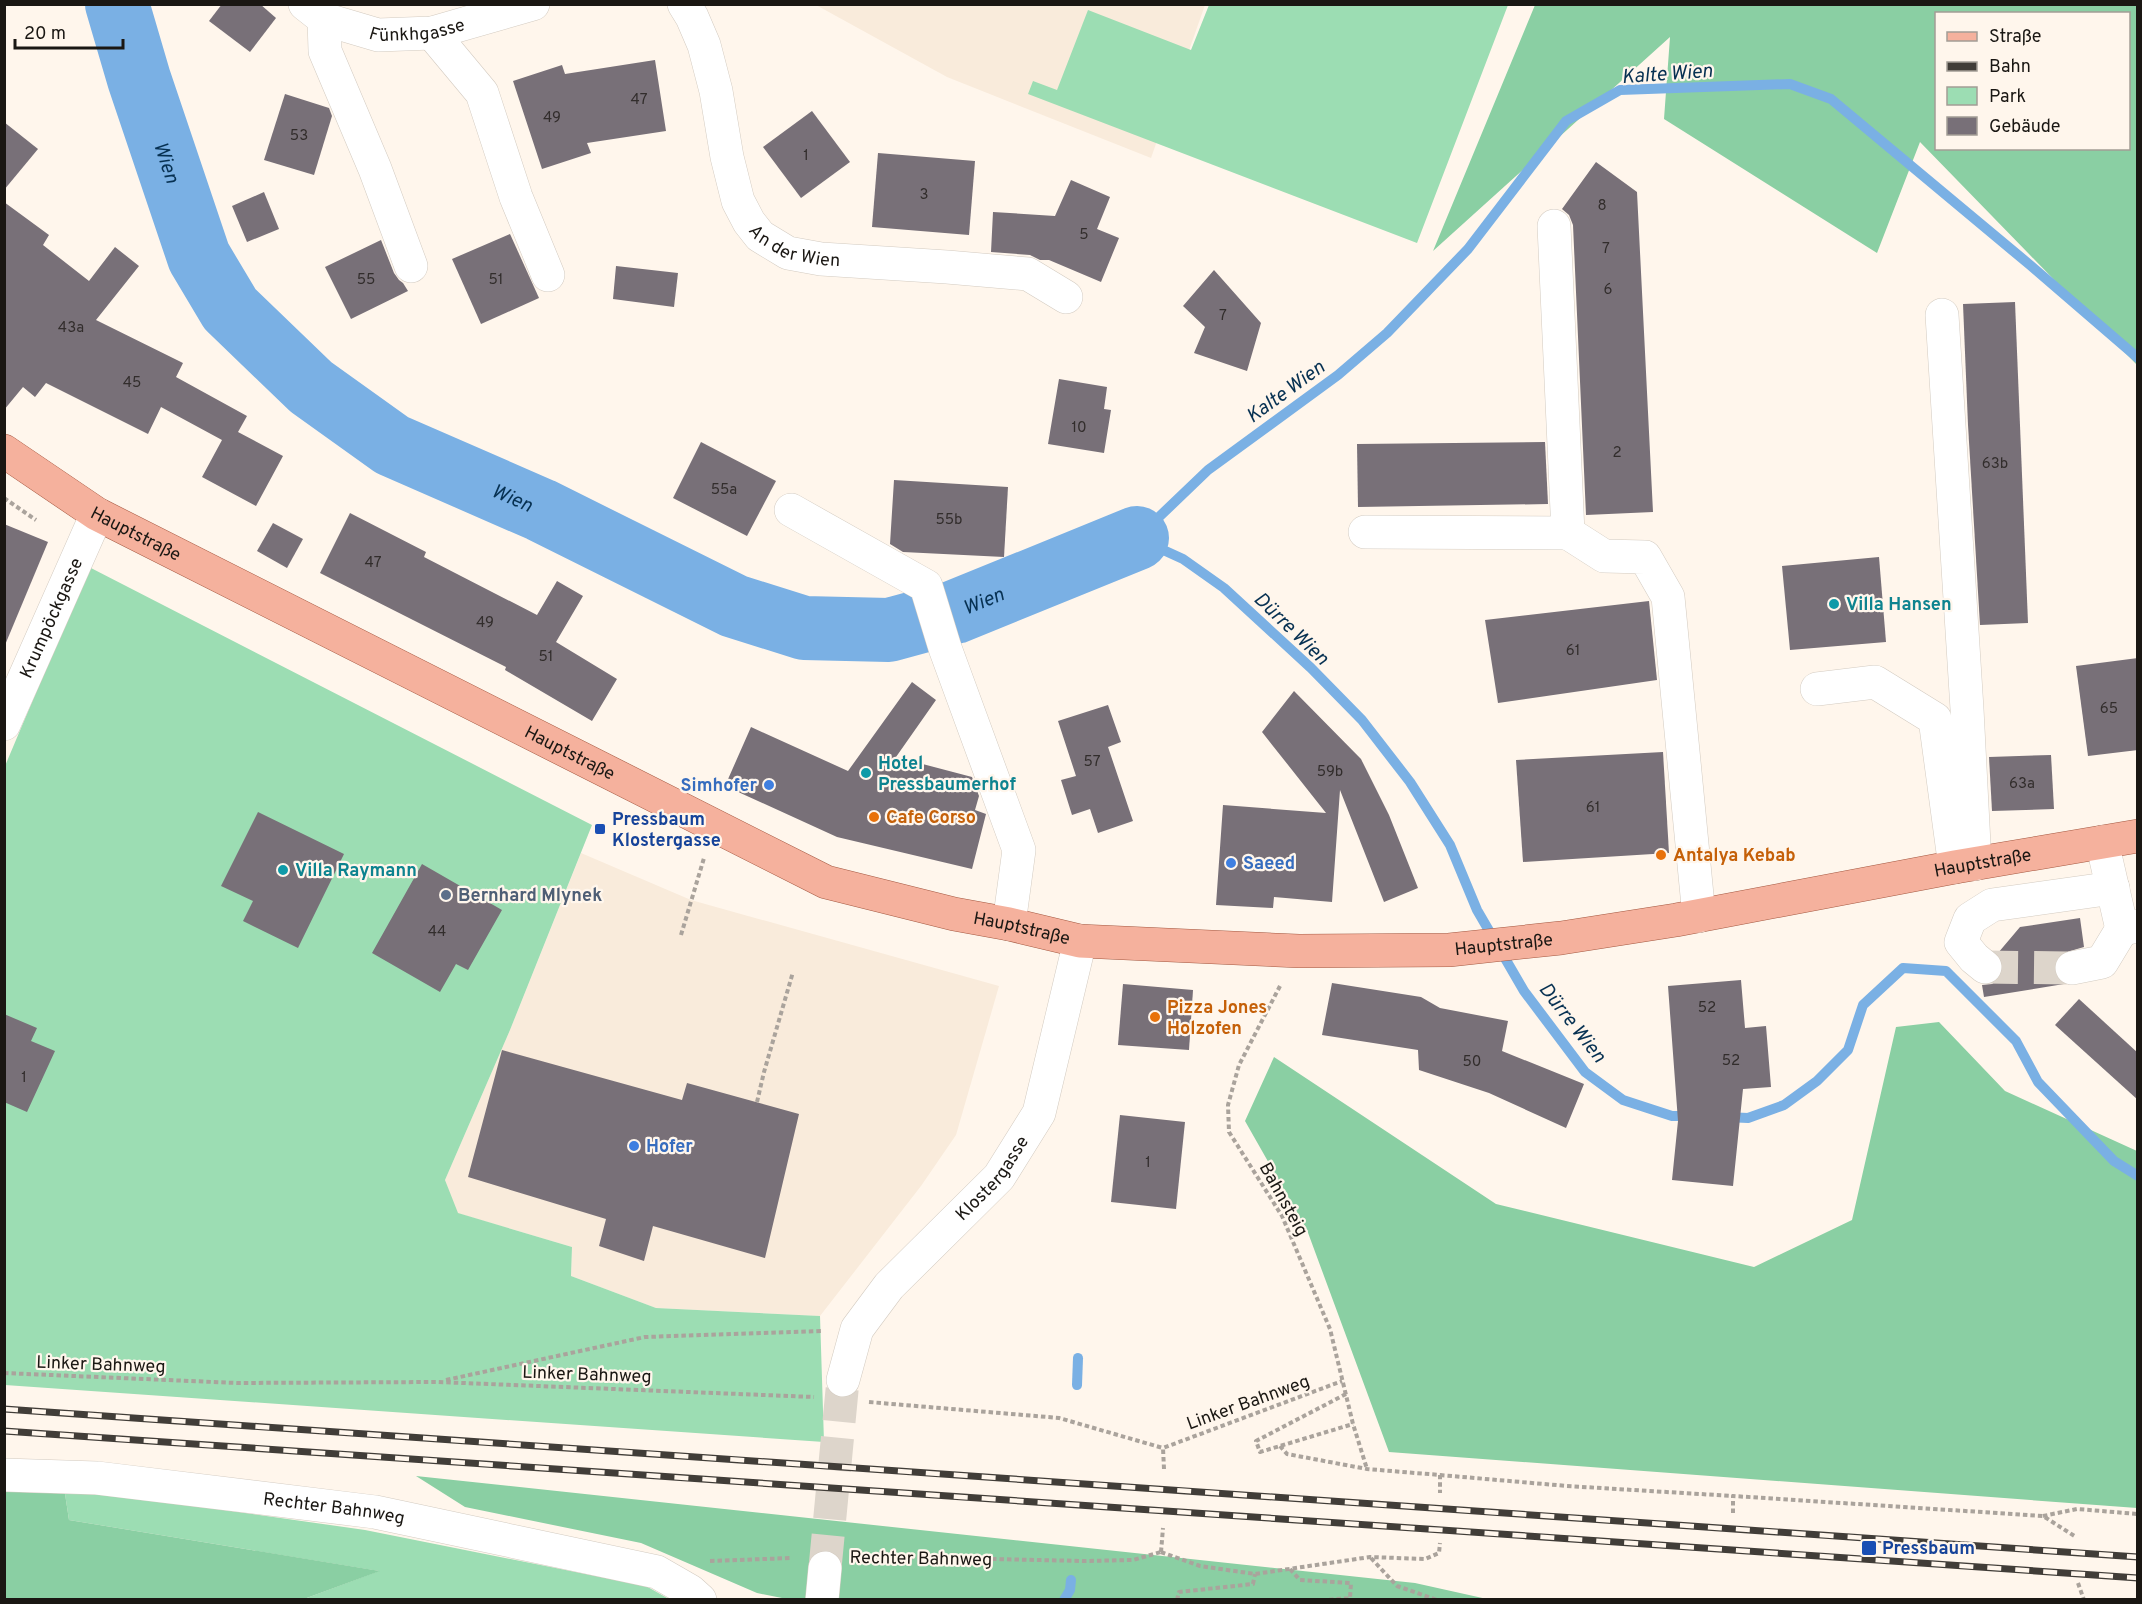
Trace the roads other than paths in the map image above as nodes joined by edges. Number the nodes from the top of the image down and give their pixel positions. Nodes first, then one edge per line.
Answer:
1 (532, 4) edge
2 (684, 4) edge
3 (485, 11) edge
4 (315, 12) edge
5 (432, 33) junction
6 (1554, 226) dead end
7 (411, 266) dead end
8 (548, 275) dead end
9 (1066, 297) dead end
10 (1942, 315) dead end
11 (4, 451) edge
12 (791, 510) dead end
13 (97, 514) junction
14 (1365, 532) dead end
15 (1568, 533) junction
16 (1816, 689) dead end
17 (4, 724) edge
18 (2138, 836) edge
19 (2103, 842) junction
20 (1965, 866) junction
21 (2113, 888) junction
22 (1699, 916) junction
23 (1009, 924) junction
24 (2130, 927) edge
25 (1080, 941) junction
26 (1985, 968) dead end
27 (2072, 968) tunnel mouth
28 (832, 1389) tunnel mouth
29 (4, 1475) edge
30 (700, 1599) edge

1 - 3 street, Fünkhgasse
2 - 9 street, An der Wien
3 - 5 street, Fünkhgasse
4 - 5 street, Fünkhgasse
4 - 7 street
5 - 8 street
6 - 15 street
10 - 20 street
11 - 13 main road, Hauptstraße
12 - 23 street
13 - 17 street, Krumpöckgasse
13 - 23 main road, Hauptstraße
14 - 15 street
15 - 22 street
16 - 20 street
18 - 19 main road, Hauptstraße
19 - 20 main road, Hauptstraße
19 - 21 street
20 - 22 main road, Hauptstraße
21 - 24 street
21 - 26 street
22 - 25 main road, Hauptstraße
23 - 25 main road, Hauptstraße
24 - 27 street
25 - 28 street, Klostergasse
29 - 30 street, Rechter Bahnweg

